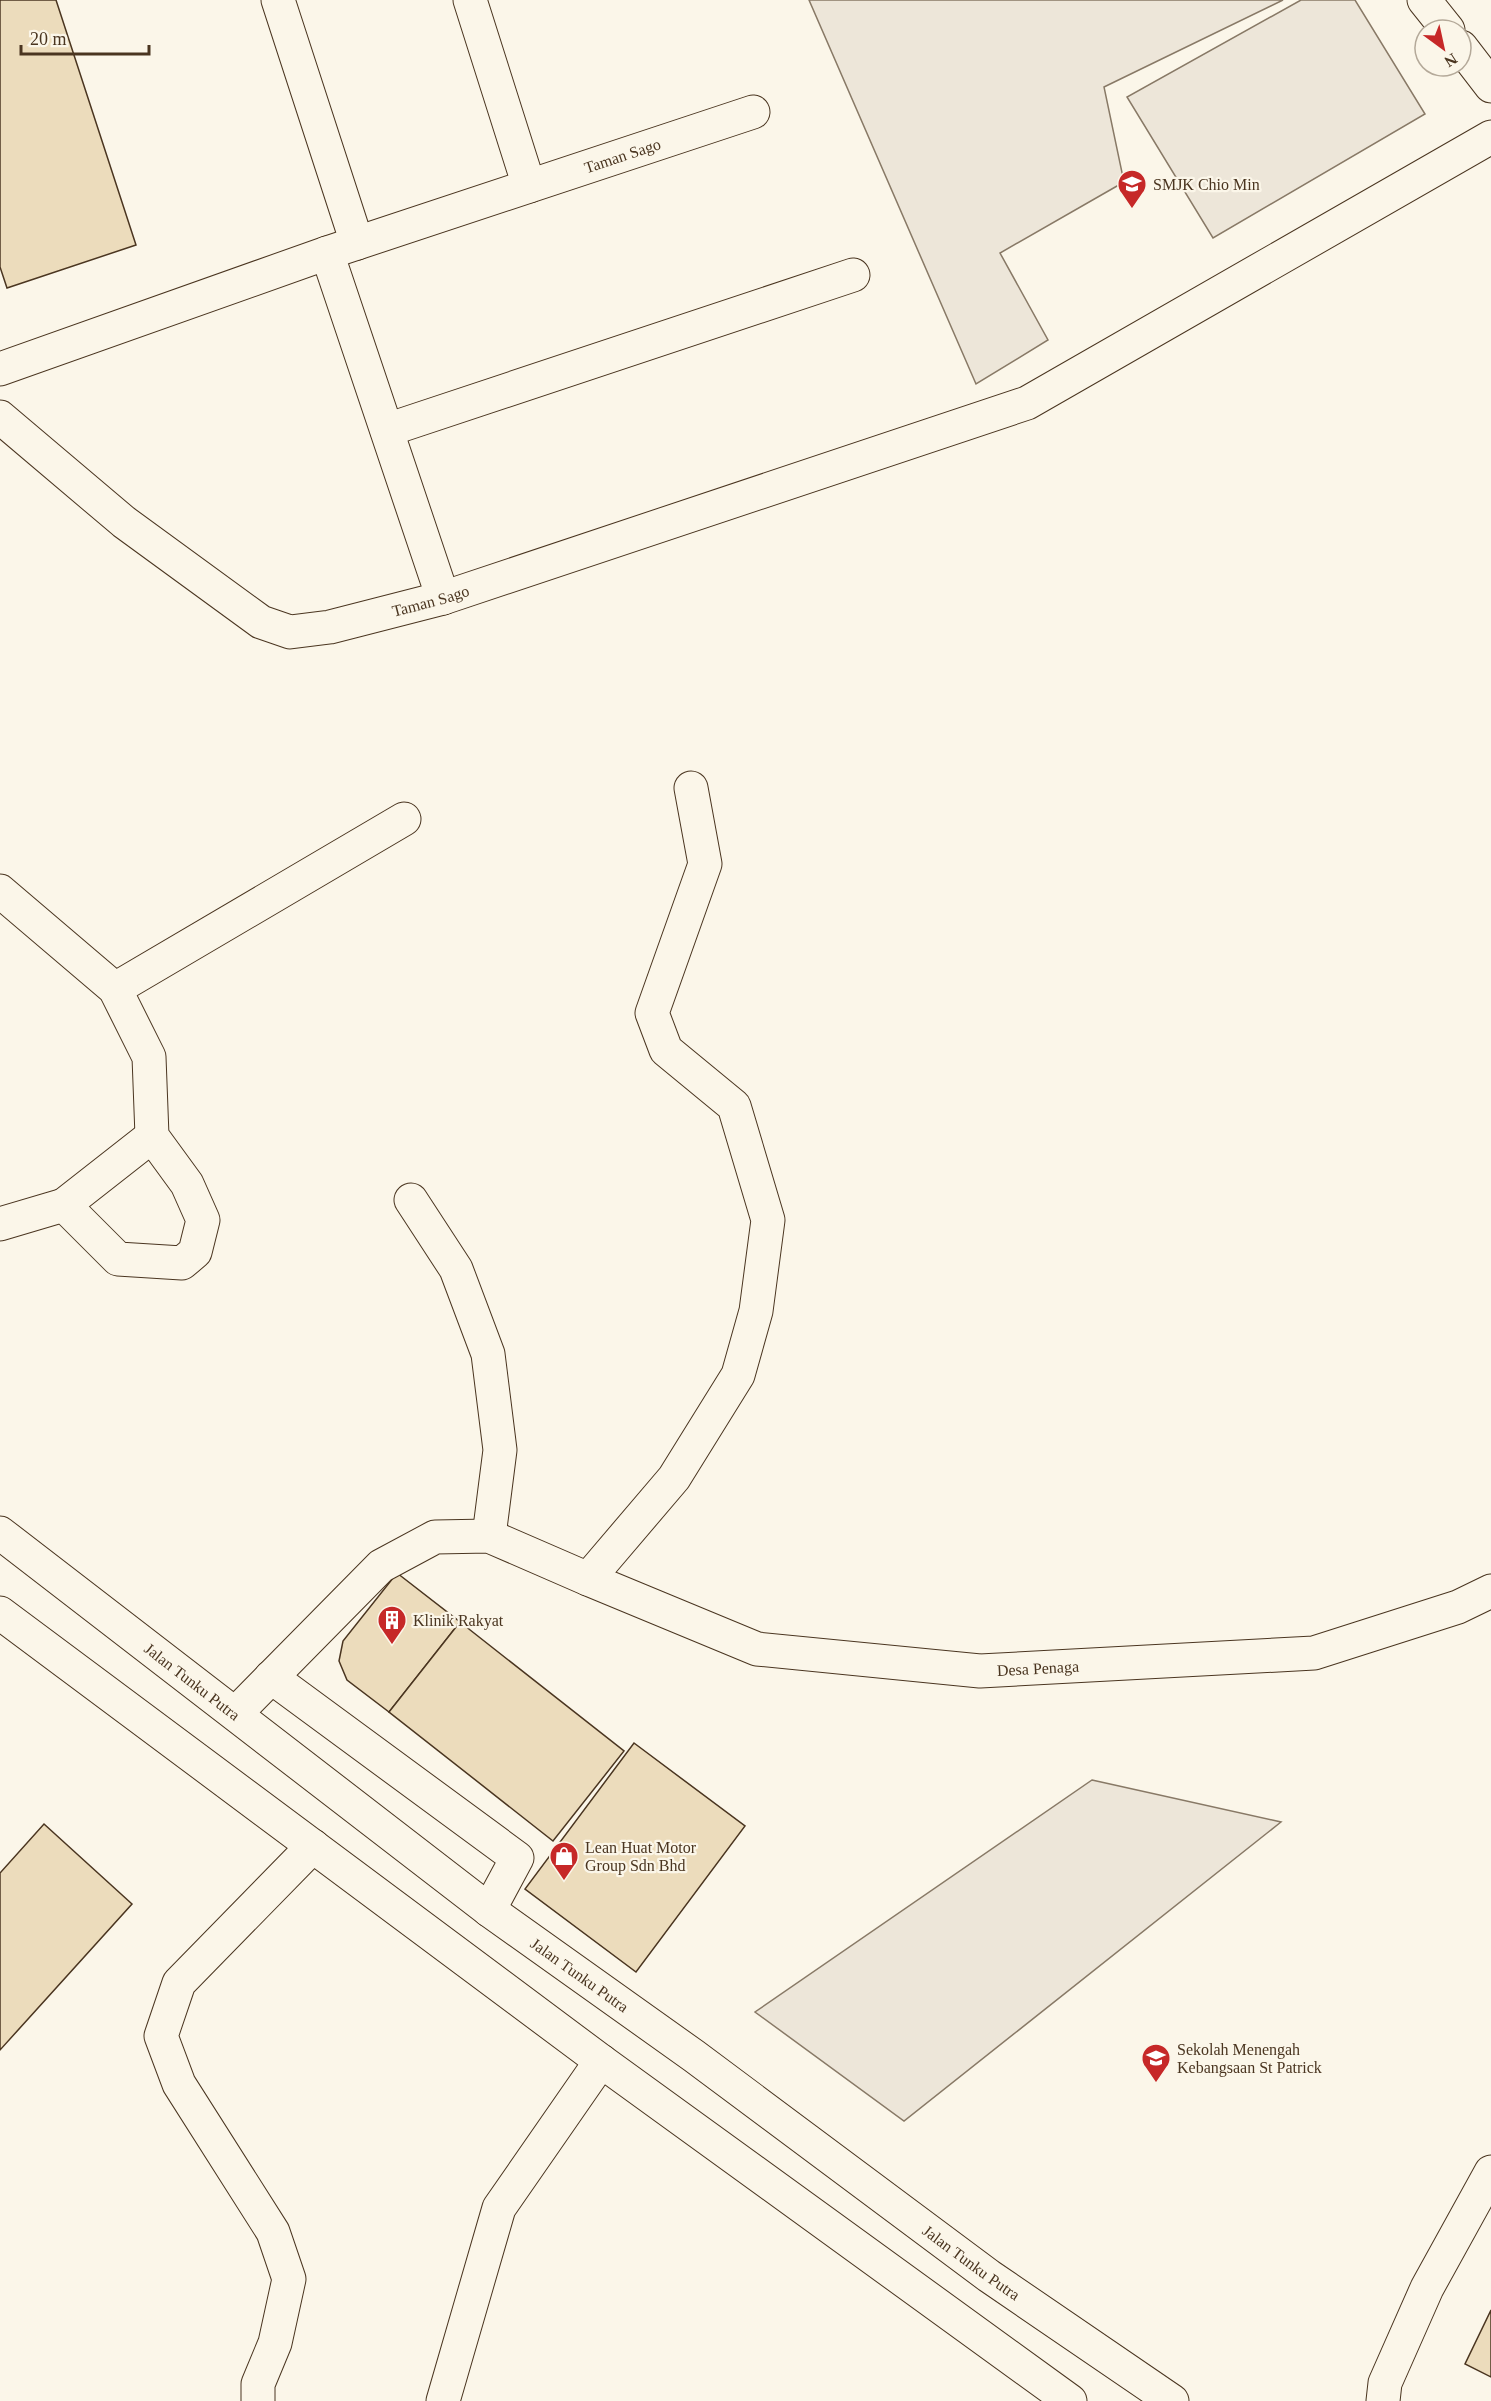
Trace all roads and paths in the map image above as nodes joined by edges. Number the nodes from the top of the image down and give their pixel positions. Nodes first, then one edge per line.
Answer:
1 (278, 0) edge
2 (471, 0) edge
3 (1424, 0) edge
4 (1438, 18) edge
5 (1473, 63) edge
6 (1491, 86) edge
7 (753, 112) dead end
8 (1491, 137) edge
9 (529, 186) junction
10 (342, 248) junction
11 (853, 275) dead end
12 (0, 369) edge
13 (0, 417) edge
14 (387, 430) junction
15 (443, 598) junction
16 (690, 788) dead end
17 (404, 819) dead end
18 (0, 891) edge
19 (115, 989) junction
20 (152, 1136) junction
21 (411, 1200) dead end
22 (64, 1205) junction
23 (0, 1224) edge
24 (0, 1533) edge
25 (489, 1536) junction
26 (588, 1579) junction
27 (1491, 1591) edge
28 (0, 1613) edge
29 (271, 1677) junction
30 (236, 1713) junction
31 (313, 1846) junction
32 (489, 1910) junction
33 (601, 2061) junction
34 (1491, 2172) edge
35 (258, 2401) edge
36 (443, 2401) edge
37 (1070, 2401) edge
38 (1172, 2401) edge
39 (1383, 2401) edge

1 - 10 street
2 - 9 street
3 - 4 street
5 - 6 street
7 - 9 street, Taman Sago
8 - 15 street, Taman Sago
9 - 10 street, Taman Sago
10 - 12 street, Taman Sago
10 - 14 street
11 - 14 street
13 - 15 street, Taman Sago
14 - 15 street
16 - 26 street
17 - 19 street
18 - 19 street
19 - 20 street
20 - 22 street
20 - 22 street
21 - 25 street
22 - 23 street
24 - 30 street, Jalan Tunku Putra
25 - 26 street, Desa Penaga
25 - 29 street
26 - 27 street, Desa Penaga
28 - 31 street
29 - 30 street
29 - 32 street
30 - 32 street, Jalan Tunku Putra
31 - 33 street
31 - 35 street
32 - 38 street, Jalan Tunku Putra
33 - 36 street
33 - 37 street
34 - 39 street

